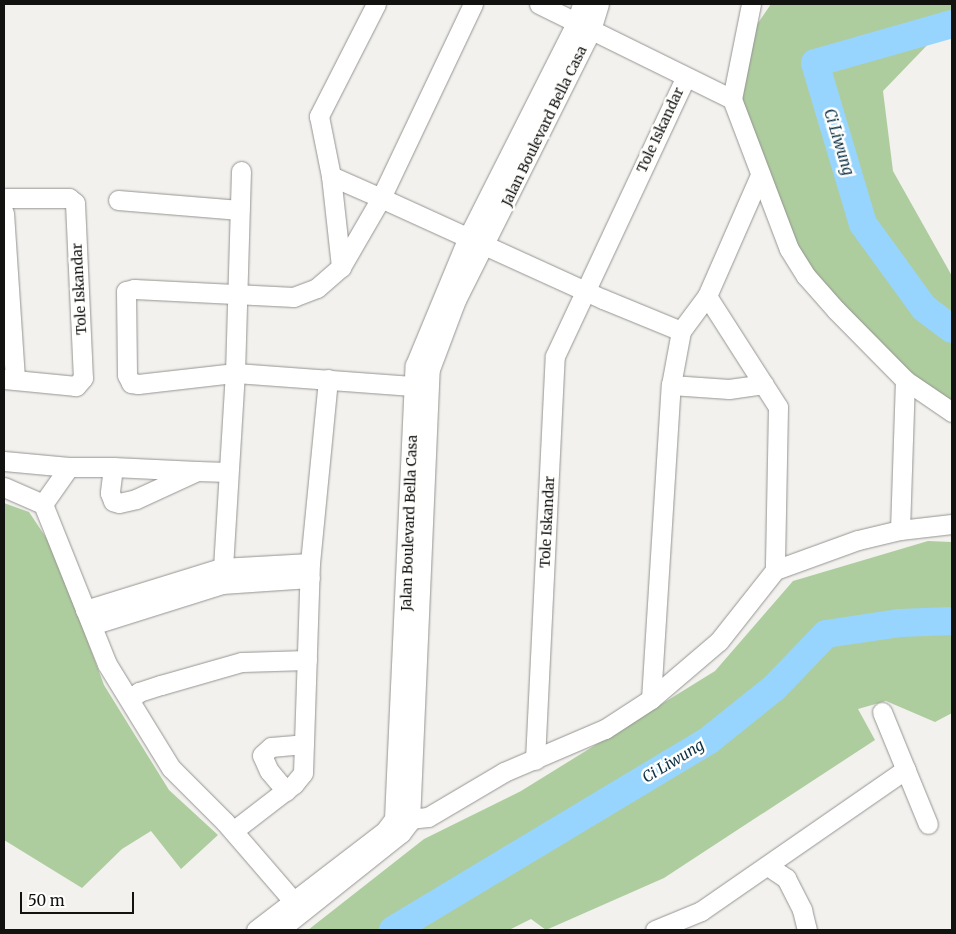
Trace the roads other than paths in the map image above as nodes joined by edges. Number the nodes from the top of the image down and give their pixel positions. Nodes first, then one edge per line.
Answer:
1 (376, 4) edge
2 (473, 4) edge
3 (539, 4) edge
4 (582, 4) edge
5 (599, 4) edge
6 (751, 4) edge
7 (583, 27) junction
8 (684, 78) junction
9 (732, 99) junction
10 (241, 171) dead end
11 (760, 175) junction
12 (331, 176) junction
13 (381, 198) junction
14 (118, 200) dead end
15 (4, 202) edge
16 (240, 210) junction
17 (4, 213) edge
18 (476, 242) junction
19 (341, 267) junction
20 (585, 291) junction
21 (236, 296) junction
22 (707, 296) junction
23 (681, 331) junction
24 (235, 373) junction
25 (9, 379) edge
26 (328, 379) junction
27 (905, 380) junction
28 (764, 384) junction
29 (671, 385) junction
30 (422, 387) junction
31 (952, 412) edge
32 (4, 461) edge
33 (113, 467) junction
34 (69, 468) junction
35 (197, 471) junction
36 (228, 472) junction
37 (4, 487) edge
38 (43, 504) junction
39 (952, 524) edge
40 (900, 530) junction
41 (774, 570) junction
42 (310, 571) junction
43 (222, 576) junction
44 (88, 617) junction
45 (307, 660) junction
46 (651, 699) junction
47 (130, 700) junction
48 (882, 712) dead end
49 (304, 744) junction
50 (535, 760) junction
51 (906, 769) junction
52 (286, 791) junction
53 (402, 820) junction
54 (928, 824) dead end
55 (234, 831) junction
56 (768, 866) junction
57 (298, 906) junction
58 (256, 930) edge
59 (279, 930) edge
60 (655, 930) edge
61 (807, 930) edge

1 - 12 street
2 - 13 street
3 - 7 street, Tole Iskandar
4 - 7 street, Jalan Boulevard Bella Casa
5 - 7 street, Jalan Boulevard Bella Casa
6 - 9 street
7 - 8 street, Tole Iskandar
7 - 18 street, Jalan Boulevard Bella Casa
8 - 9 street, Tole Iskandar
8 - 20 street, Tole Iskandar
9 - 11 street
10 - 16 street
11 - 22 street
11 - 27 street
12 - 13 street
12 - 19 street
13 - 18 street
13 - 19 street
14 - 16 street
15 - 25 street, Tole Iskandar
16 - 21 street
17 - 25 street, Tole Iskandar
18 - 20 street
18 - 30 street, Jalan Boulevard Bella Casa
19 - 21 street
20 - 23 street
20 - 50 street, Tole Iskandar
21 - 24 street
21 - 24 street
22 - 23 street
22 - 28 street
23 - 29 street
24 - 26 street
24 - 36 street
26 - 30 street
26 - 42 street
27 - 31 street
27 - 40 street
28 - 29 street
28 - 41 street
29 - 46 street
30 - 53 street, Jalan Boulevard Bella Casa
32 - 34 street
33 - 34 street
33 - 35 street
33 - 35 street
34 - 38 street
35 - 36 street
36 - 43 street
37 - 38 street
38 - 44 street
39 - 40 street
40 - 41 street
41 - 46 street
42 - 43 street
42 - 45 street
43 - 44 street
44 - 47 street
45 - 47 street
45 - 49 street
46 - 50 street
47 - 55 street
48 - 51 street
49 - 52 street
49 - 52 street
50 - 53 street
51 - 54 street
51 - 56 street
52 - 55 street
53 - 57 street
55 - 57 street
56 - 60 street
56 - 61 street
57 - 58 street
57 - 59 street

